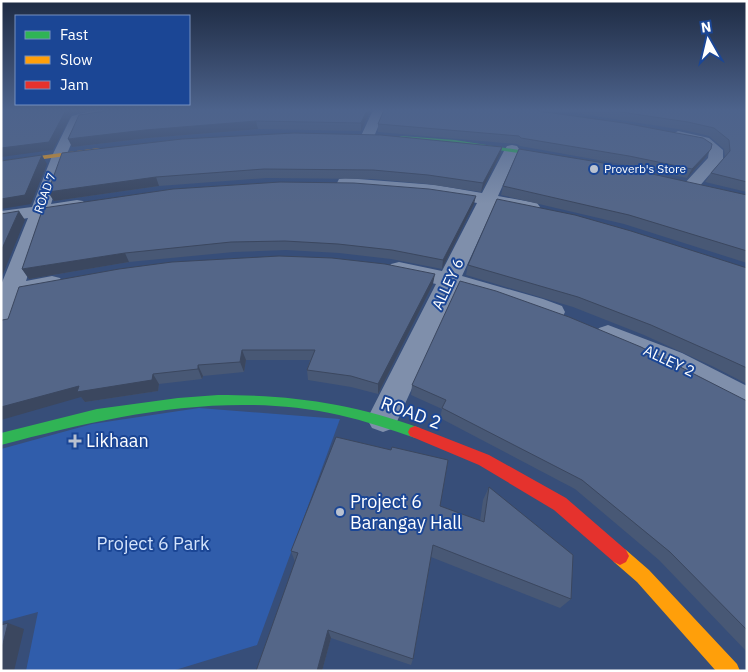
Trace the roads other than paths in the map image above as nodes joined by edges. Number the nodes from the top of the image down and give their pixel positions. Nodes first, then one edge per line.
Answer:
1 (66, 141) edge
2 (433, 141) edge
3 (701, 141) edge
4 (113, 148) edge
5 (512, 149) junction
6 (59, 156) junction
7 (563, 158) edge
8 (1, 163) edge
9 (324, 183) edge
10 (691, 185) edge
11 (489, 198) junction
12 (96, 202) edge
13 (547, 210) edge
14 (38, 211) junction
15 (1, 217) edge
16 (376, 265) edge
17 (450, 279) junction
18 (73, 280) edge
19 (6, 292) edge
20 (1, 320) edge
21 (747, 400) edge
22 (384, 419) junction
23 (1, 439) edge
24 (730, 671) edge

1 - 6 street, ROAD 7
2 - 5 street
3 - 10 street
4 - 6 street
5 - 7 street
5 - 11 street, ALLEY 6
6 - 8 street
6 - 14 street, ROAD 7
9 - 11 street
11 - 13 street
11 - 17 street, ALLEY 6
12 - 14 street
14 - 15 street
14 - 19 street, ROAD 7
16 - 17 street, ALLEY 2
17 - 21 street, ALLEY 2
17 - 22 street, ALLEY 6
18 - 19 street
19 - 20 street, ROAD 7
22 - 23 street, ROAD 2
22 - 24 street, ROAD 2

